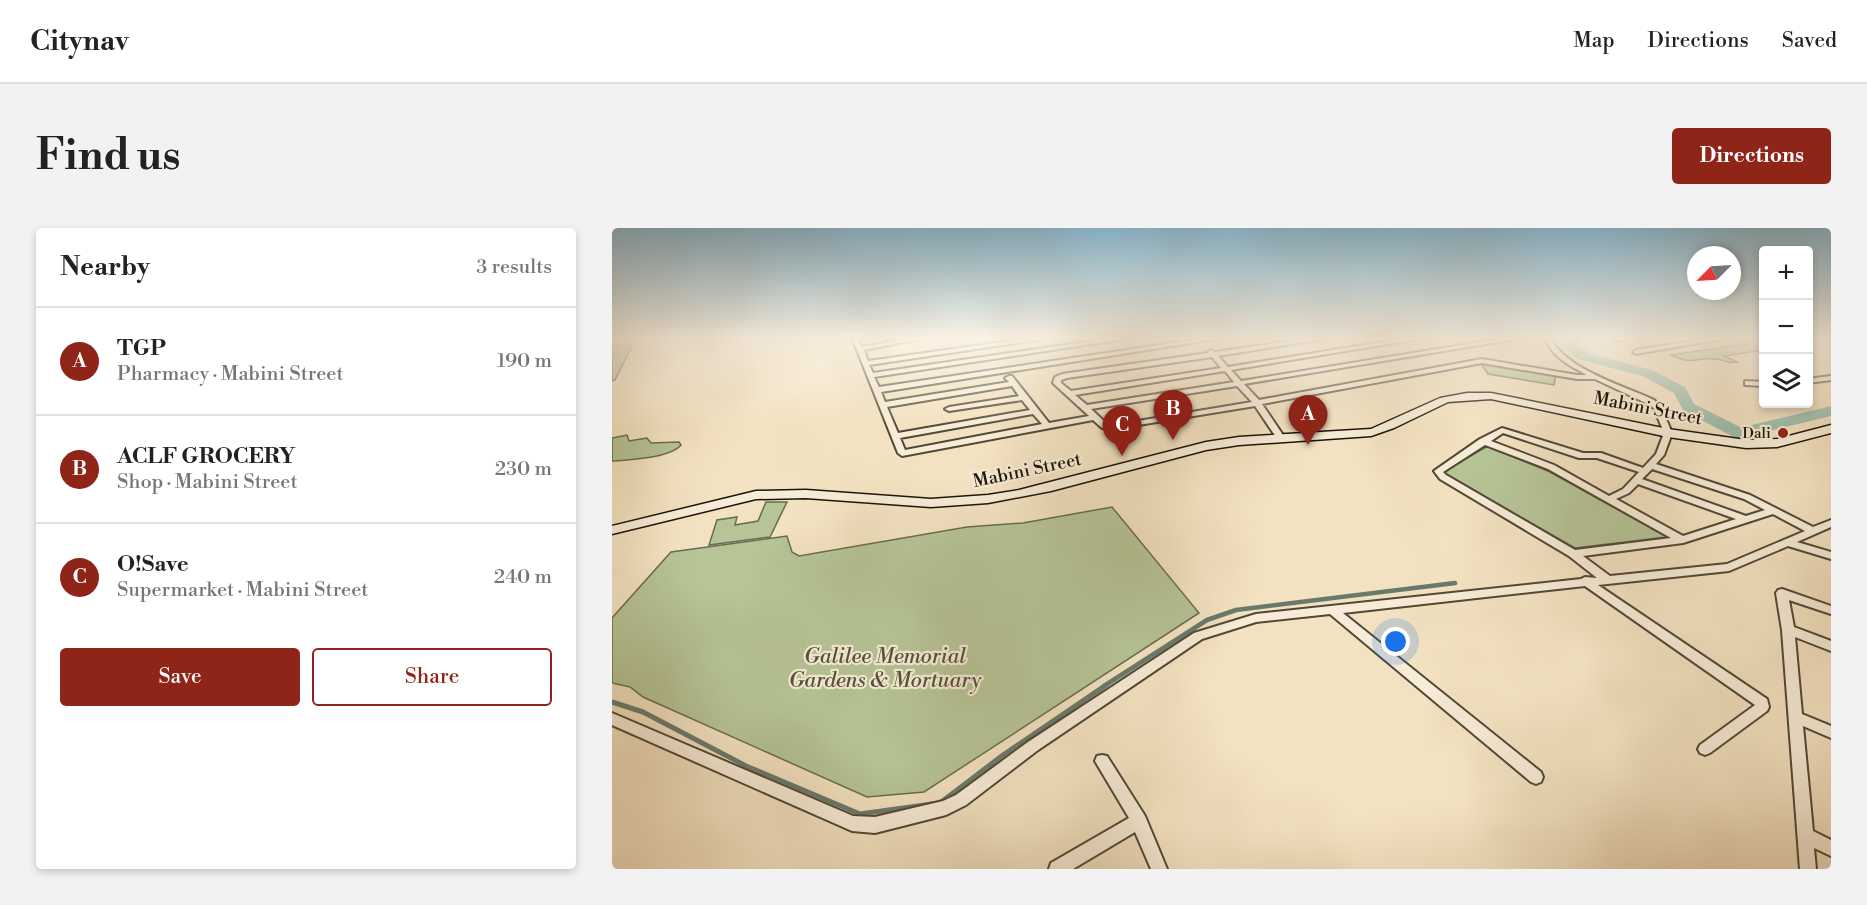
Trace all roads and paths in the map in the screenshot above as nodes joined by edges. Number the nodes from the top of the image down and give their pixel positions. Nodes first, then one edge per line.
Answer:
1 (868, 368) edge
2 (920, 368) edge
3 (1020, 368) edge
4 (1130, 368) edge
5 (1240, 368) edge
6 (1338, 368) edge
7 (1445, 368) edge
8 (1523, 368) edge
9 (1582, 368) edge
10 (1227, 370) junction
11 (1003, 371) junction
12 (871, 375) junction
13 (1598, 377) junction
14 (1831, 378) edge
15 (1813, 380) edge
16 (1748, 383) dead end
17 (1013, 384) junction
18 (1240, 384) junction
19 (1759, 384) edge
20 (876, 390) junction
21 (1069, 394) junction
22 (1024, 397) junction
23 (1257, 403) junction
24 (882, 405) junction
25 (1085, 408) junction
26 (949, 409) dead end
27 (1035, 411) junction
28 (1095, 417) junction
29 (1048, 427) junction
30 (1831, 429) edge
31 (1668, 433) junction
32 (896, 436) junction
33 (1281, 438) junction
34 (1483, 441) junction
35 (1646, 468) junction
36 (1636, 480) junction
37 (1610, 499) junction
38 (1774, 511) junction
39 (1746, 519) junction
40 (1831, 524) edge
41 (612, 530) edge
42 (1813, 531) junction
43 (1683, 540) junction
44 (1788, 542) junction
45 (1574, 554) junction
46 (1831, 556) edge
47 (1606, 579) junction
48 (1585, 581) junction
49 (1331, 609) junction
50 (1831, 610) edge
51 (1788, 630) junction
52 (1831, 646) edge
53 (1795, 717) junction
54 (612, 718) edge
55 (1831, 732) edge
56 (1705, 749) dead end
57 (1102, 761) dead end
58 (1536, 777) dead end
59 (1139, 821) junction
60 (1804, 835) junction
61 (1831, 848) edge
62 (1057, 869) edge
63 (1159, 869) edge
64 (1808, 869) edge

1 - 12 street
2 - 12 street
3 - 11 street
4 - 21 street
5 - 10 street
6 - 18 street
7 - 23 street
8 - 13 street
9 - 13 street
10 - 18 street
10 - 21 street
11 - 17 street
11 - 20 street
12 - 20 street
13 - 31 street
14 - 15 street
16 - 19 street
17 - 22 street
17 - 24 street
18 - 23 street
18 - 25 street
20 - 24 street
21 - 25 street
22 - 26 street
22 - 27 street
23 - 28 street
23 - 33 street
24 - 32 street
25 - 28 street
27 - 29 street
27 - 32 street
28 - 29 street
29 - 32 street
30 - 31 main road, Mabini Street
31 - 33 main road, Mabini Street
31 - 35 street
33 - 41 main road, Mabini Street
34 - 35 street
34 - 37 street
34 - 45 street
35 - 36 street
35 - 38 street
36 - 37 street
36 - 39 street
37 - 43 street
38 - 39 street
38 - 42 street
39 - 43 street
40 - 42 street
42 - 44 street
43 - 45 street
44 - 46 street
44 - 47 street
45 - 47 street
47 - 48 street
48 - 49 street
48 - 56 street
49 - 54 street
49 - 58 street
50 - 51 street
51 - 52 street
51 - 53 street
53 - 55 street
53 - 60 street
57 - 59 street
59 - 62 street
59 - 63 street
60 - 61 street
60 - 64 street

